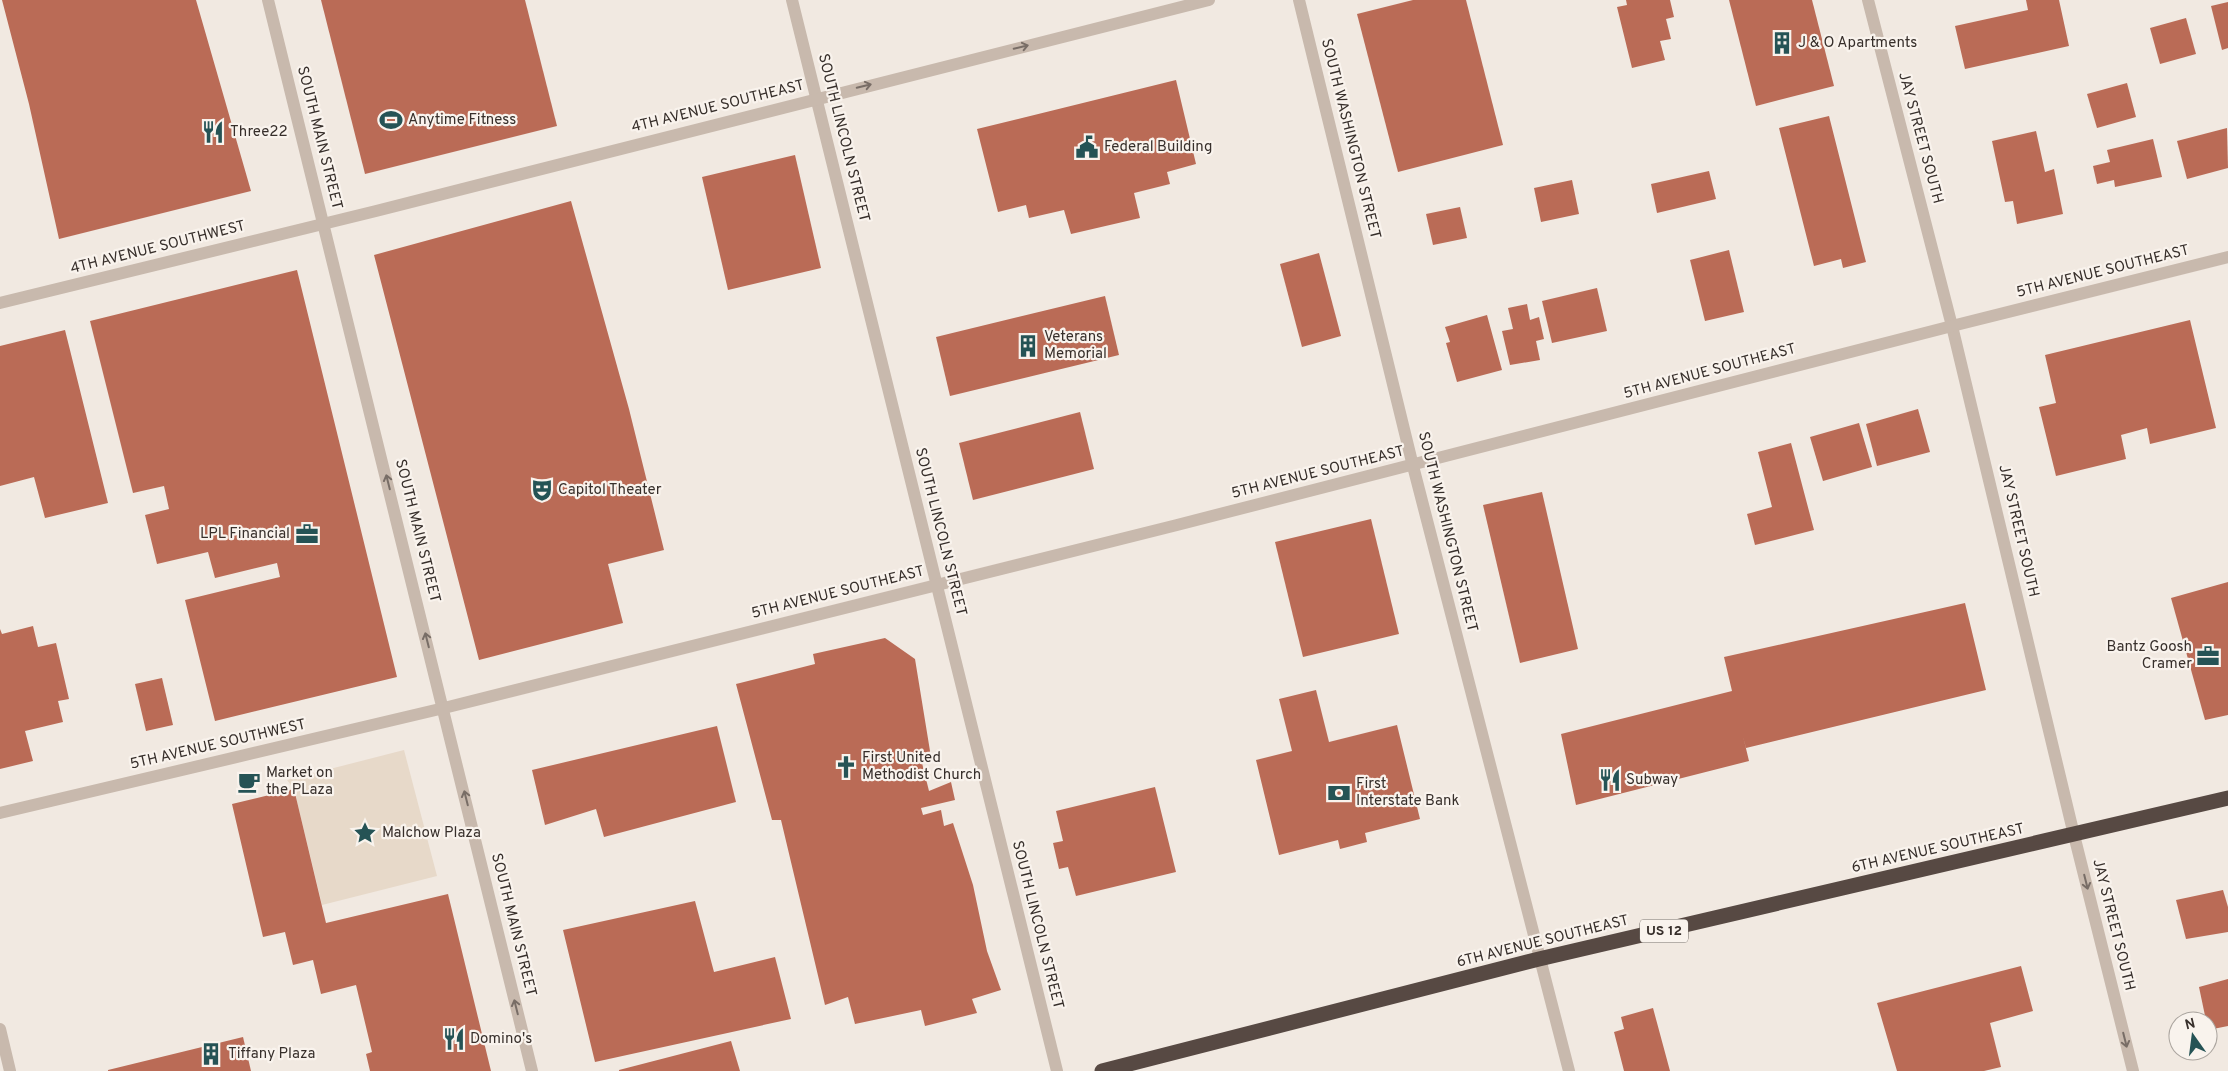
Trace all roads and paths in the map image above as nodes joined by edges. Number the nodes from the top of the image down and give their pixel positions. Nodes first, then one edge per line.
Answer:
1 (268, 0) edge
2 (792, 0) edge
3 (1209, 0) edge
4 (1299, 0) edge
5 (1868, 0) edge
6 (816, 98) junction
7 (323, 224) junction
8 (2228, 258) edge
9 (0, 303) edge
10 (1952, 326) junction
11 (1414, 466) junction
12 (936, 585) junction
13 (444, 708) junction
14 (2228, 798) edge
15 (0, 813) edge
16 (2074, 835) junction
17 (1539, 959) junction
18 (0, 1029) edge
19 (10, 1071) edge
20 (532, 1071) edge
21 (1057, 1071) edge
22 (1102, 1071) edge
23 (1569, 1071) edge
24 (2133, 1071) edge

1 - 7 street, SOUTH MAIN STREET
2 - 6 street, SOUTH LINCOLN STREET
6 -> 3 street, 4TH AVENUE SOUTHEAST
4 - 11 street, SOUTH WASHINGTON STREET
5 - 10 street, JAY STREET SOUTH
6 - 7 street, 4TH AVENUE SOUTHEAST
6 - 12 street, SOUTH LINCOLN STREET
7 - 9 street, 4TH AVENUE SOUTHWEST
13 -> 7 street, SOUTH MAIN STREET
8 - 10 street, 5TH AVENUE SOUTHEAST
10 - 11 street, 5TH AVENUE SOUTHEAST
10 - 16 street, JAY STREET SOUTH
11 - 12 street, 5TH AVENUE SOUTHEAST
11 - 17 street, SOUTH WASHINGTON STREET
12 - 13 street, 5TH AVENUE SOUTHEAST
12 - 21 street, SOUTH LINCOLN STREET
13 - 15 street, 5TH AVENUE SOUTHWEST
20 -> 13 street, SOUTH MAIN STREET
14 - 16 highway, 6TH AVENUE SOUTHEAST / US 12
16 - 17 highway, 6TH AVENUE SOUTHEAST / US 12
16 -> 24 street, JAY STREET SOUTH
17 - 22 highway, 6TH AVENUE SOUTHEAST / US 12
17 - 23 street, SOUTH WASHINGTON STREET
18 - 19 street

